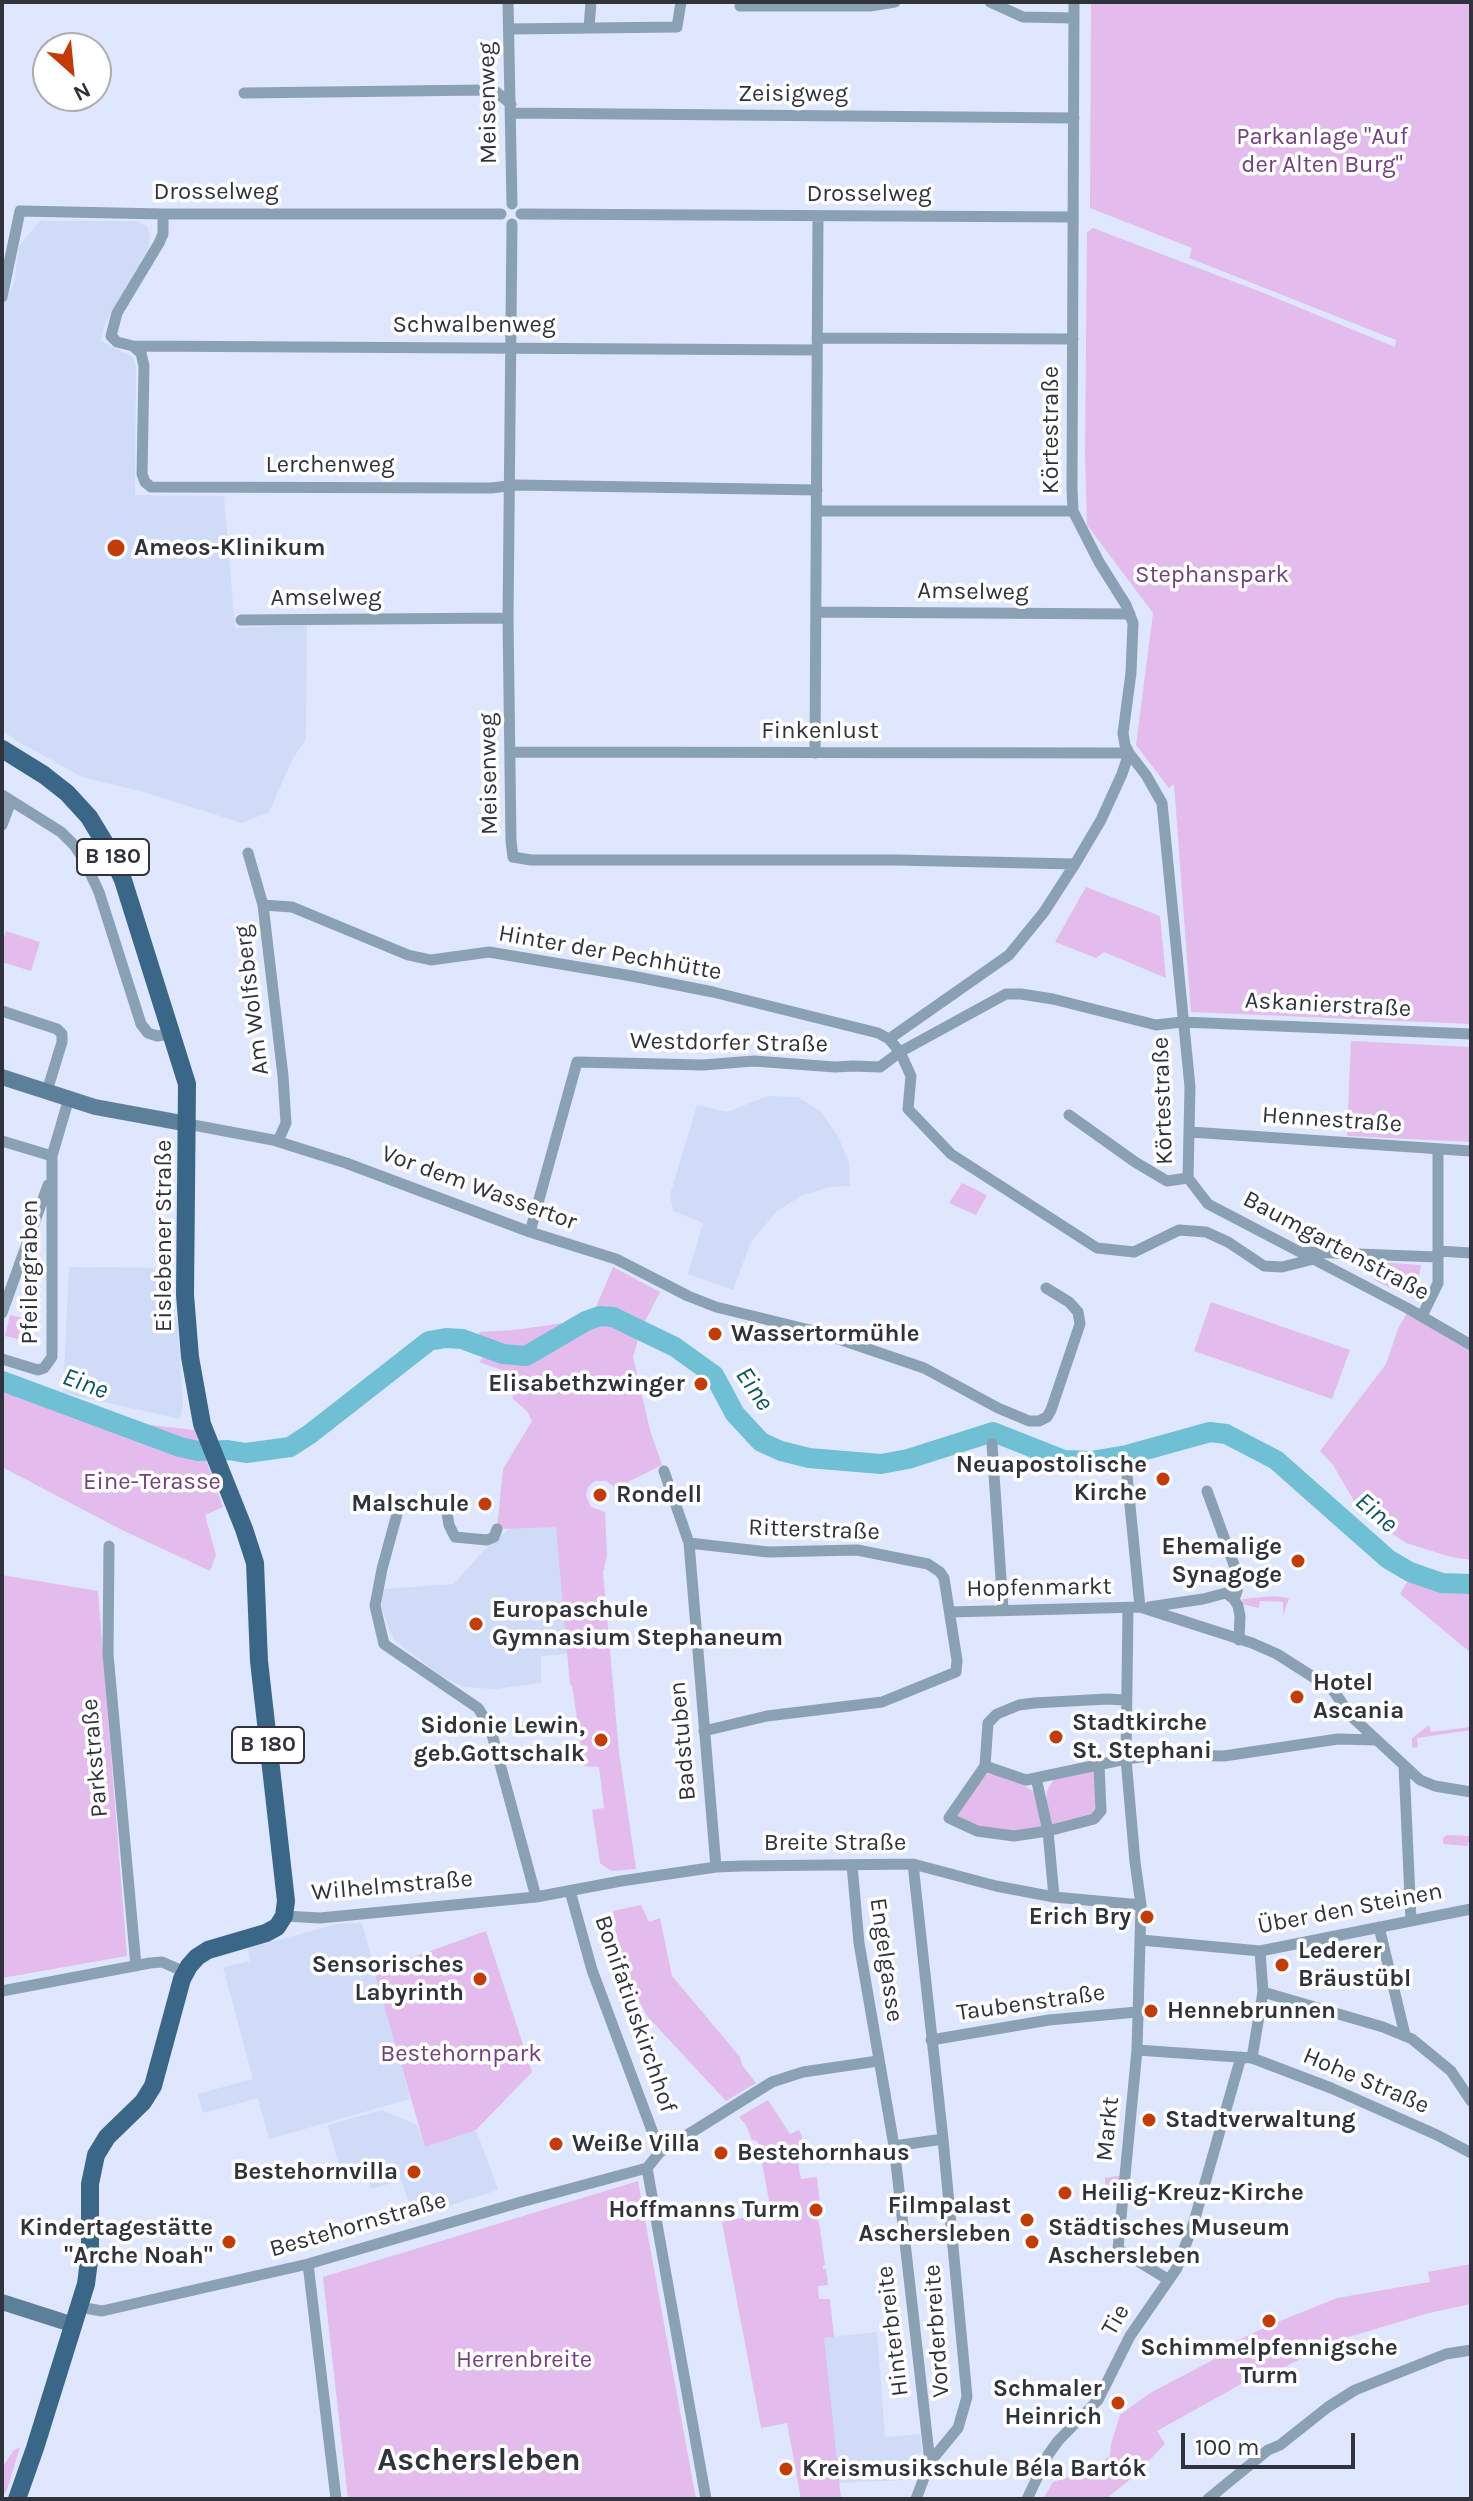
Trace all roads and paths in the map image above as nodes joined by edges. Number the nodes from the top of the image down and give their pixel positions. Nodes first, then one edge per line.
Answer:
1 (508, 2) edge
2 (591, 2) edge
3 (681, 2) edge
4 (895, 2) edge
5 (990, 2) edge
6 (1074, 2) edge
7 (740, 6) dead end
8 (1074, 18) junction
9 (589, 28) junction
10 (509, 29) junction
11 (244, 93) dead end
12 (511, 109) junction
13 (1074, 118) junction
14 (512, 204) junction
15 (163, 214) junction
16 (501, 214) junction
17 (521, 214) junction
18 (818, 216) junction
19 (1073, 217) junction
20 (512, 224) junction
21 (2, 297) edge
22 (1073, 339) junction
23 (816, 344) junction
24 (133, 346) junction
25 (509, 347) junction
26 (508, 486) junction
27 (817, 490) junction
28 (817, 511) junction
29 (1073, 511) junction
30 (816, 612) junction
31 (1130, 614) junction
32 (508, 618) junction
33 (241, 620) dead end
34 (2, 749) edge
35 (511, 752) junction
36 (815, 753) junction
37 (1129, 753) junction
38 (7, 798) edge
39 (2, 825) edge
40 (248, 853) dead end
41 (1075, 864) junction
42 (263, 905) junction
43 (2, 1011) edge
44 (1182, 1022) junction
45 (171, 1034) junction
46 (1471, 1034) edge
47 (889, 1039) junction
48 (900, 1052) junction
49 (880, 1067) joint
50 (2, 1077) edge
51 (47, 1091) junction
52 (69, 1098) junction
53 (1069, 1115) dead end
54 (188, 1124) junction
55 (1190, 1132) junction
56 (2, 1141) edge
57 (278, 1141) junction
58 (1438, 1150) junction
59 (1471, 1151) edge
60 (52, 1156) junction
61 (51, 1177) junction
62 (1188, 1178) junction
63 (530, 1232) junction
64 (1471, 1253) edge
65 (1438, 1254) junction
66 (1309, 1256) junction
67 (1046, 1288) dead end
68 (2, 1313) edge
69 (1422, 1316) junction
70 (1471, 1345) edge
71 (2, 1359) edge
72 (992, 1444) dead end
73 (664, 1471) dead end
74 (1127, 1475) dead end
75 (1207, 1491) dead end
76 (497, 1529) dead end
77 (689, 1543) junction
78 (109, 1546) dead end
79 (936, 1568) joint
80 (1234, 1599) junction
81 (1138, 1608) junction
82 (1003, 1609) junction
83 (950, 1612) junction
84 (1246, 1641) junction
85 (1126, 1700) junction
86 (704, 1731) junction
87 (1376, 1740) junction
88 (1126, 1759) junction
89 (1099, 1765) junction
90 (1404, 1765) junction
91 (985, 1766) junction
92 (1036, 1778) junction
93 (1471, 1792) edge
94 (1048, 1831) junction
95 (913, 1864) junction
96 (852, 1865) junction
97 (716, 1867) junction
98 (621, 1881) joint
99 (570, 1891) junction
100 (536, 1897) junction
101 (1054, 1897) junction
102 (1141, 1905) junction
103 (1471, 1909) edge
104 (284, 1916) junction
105 (1411, 1920) junction
106 (1379, 1927) junction
107 (1141, 1940) junction
108 (1260, 1951) junction
109 (136, 1966) junction
110 (185, 1972) junction
111 (2, 1991) edge
112 (1263, 1992) junction
113 (1137, 2012) junction
114 (1405, 2035) junction
115 (931, 2040) junction
116 (1137, 2050) junction
117 (1247, 2057) junction
118 (878, 2061) junction
119 (1471, 2101) edge
120 (943, 2139) junction
121 (894, 2146) junction
122 (660, 2152) junction
123 (1471, 2153) edge
124 (647, 2168) junction
125 (308, 2264) junction
126 (1169, 2280) junction
127 (2, 2302) edge
128 (77, 2316) junction
129 (1471, 2350) edge
130 (930, 2462) junction
131 (1211, 2497) edge
132 (17, 2499) edge
133 (336, 2499) edge
134 (706, 2499) edge
135 (916, 2499) edge
136 (1027, 2499) edge

1 - 10 street, Meisenweg
2 - 9 street
3 - 9 street
4 - 7 street
5 - 8 street
6 - 8 street, Körtestraße
8 - 13 street, Körtestraße
9 - 10 street
10 - 12 street, Meisenweg
11 - 12 street, Zeisigweg
12 - 13 street, Zeisigweg
12 - 14 street, Meisenweg
13 - 19 street, Körtestraße
14 - 16 street
14 - 17 street
15 - 16 street, Drosselweg
15 - 21 street, Drosselweg
15 - 24 street, Lerchenweg
16 - 20 street
17 - 18 street, Drosselweg
17 - 20 street
18 - 19 street, Drosselweg
18 - 23 street
19 - 22 street, Körtestraße
20 - 25 street, Meisenweg
22 - 23 street, Schwalbenweg
22 - 29 street, Körtestraße
23 - 25 street, Schwalbenweg
23 - 27 street
24 - 25 street, Schwalbenweg
24 - 26 street, Lerchenweg
25 - 26 street, Meisenweg
26 - 27 street, Lerchenweg
26 - 32 street, Meisenweg
27 - 28 street
28 - 29 street
28 - 30 street
29 - 31 street, Körtestraße
30 - 31 street, Amselweg
30 - 36 street
31 - 37 street, Körtestraße
32 - 33 street, Amselweg
32 - 35 street, Meisenweg
34 - 45 main road, Eislebener Straße / B 180
35 - 36 street, Finkenlust
35 - 41 street, Meisenweg
36 - 37 street, Finkenlust
37 - 41 street
37 - 44 street, Körtestraße
38 - 39 street
38 - 45 street
40 - 42 street, Am Wolfsberg
41 - 47 street
42 - 47 street, Hinter der Pechhütte
42 - 57 street, Am Wolfsberg
43 - 51 street
44 - 46 street, Askanierstraße
44 - 48 street, Körtestraße
44 - 55 street, Körtestraße
45 - 54 main road, Eislebener Straße / B 180
47 - 48 street
48 - 49 street, Körtestraße
48 - 66 street
49 - 63 street, Westdorfer Straße
50 - 51 main road
51 - 52 main road
52 - 54 main road
52 - 60 street, Pfeilergraben
53 - 62 street
54 - 57 street, Vor dem Wassertor
54 - 104 main road, Eislebener Straße / B 180
55 - 58 street, Hennestraße
55 - 62 street, Körtestraße
56 - 60 street
57 - 63 street, Vor dem Wassertor
58 - 59 street, Hennestraße
58 - 65 street
60 - 61 street, Pfeilergraben
61 - 68 street, Pfeilergraben
61 - 71 street, Pfeilergraben
62 - 66 street, Baumgartenstraße
63 - 67 street, Vor dem Wassertor
64 - 65 street
65 - 66 street
65 - 69 street
66 - 69 street, Baumgartenstraße
69 - 70 street, Baumgartenstraße
72 - 82 street
73 - 77 street, Badstuben
74 - 81 street, Markt
75 - 80 street
76 - 100 street
77 - 79 street, Ritterstraße
77 - 86 street, Badstuben
78 - 109 street, Parkstraße
79 - 83 street, Hopfenmarkt
80 - 81 street
80 - 84 street
81 - 82 street, Hopfenmarkt
81 - 84 street
81 - 85 street, Markt
82 - 83 street, Hopfenmarkt
83 - 86 street, Hopfenmarkt
84 - 87 street
85 - 88 street, Markt
85 - 91 street
86 - 97 street, Badstuben
87 - 88 street
87 - 90 street
88 - 89 street
88 - 102 street, Markt
89 - 92 street
89 - 94 street
90 - 93 street
90 - 105 street
91 - 92 street
91 - 94 street
92 - 94 street
94 - 101 street
95 - 96 street, Breite Straße
95 - 101 street, Breite Straße
95 - 115 street, Vorderbreite
96 - 97 street, Breite Straße
96 - 118 street, Engelgasse
97 - 98 street, Breite Straße
98 - 99 street, Wilhelmstraße
99 - 100 street, Wilhelmstraße
99 - 122 street, Bonifatiuskirchhof
100 - 104 street, Wilhelmstraße
101 - 102 street, Breite Straße
102 - 107 street, Markt
103 - 105 street, Über den Steinen
104 - 110 main road, Wilhelmstraße
105 - 106 street, Über den Steinen
106 - 108 street, Über den Steinen
106 - 114 street
107 - 108 street, Über den Steinen
107 - 113 street, Markt
108 - 112 street, Tie
109 - 110 street
109 - 111 street
110 - 128 main road
112 - 114 street
112 - 117 street, Tie
113 - 115 street, Taubenstraße
113 - 116 street, Markt
114 - 119 street
115 - 120 street, Vorderbreite
116 - 117 street
116 - 126 street, Markt
117 - 123 street, Hohe Straße
117 - 126 street, Tie
118 - 121 street, Hinterbreite
118 - 122 street
120 - 121 street
120 - 130 street, Vorderbreite
121 - 130 street, Hinterbreite
122 - 124 street
124 - 125 street, Bestehornstraße
124 - 134 street
125 - 128 street, Bestehornstraße
125 - 133 street
126 - 136 street, Tie
127 - 128 main road
128 - 132 main road
129 - 131 street
130 - 135 street, Hinterbreite

